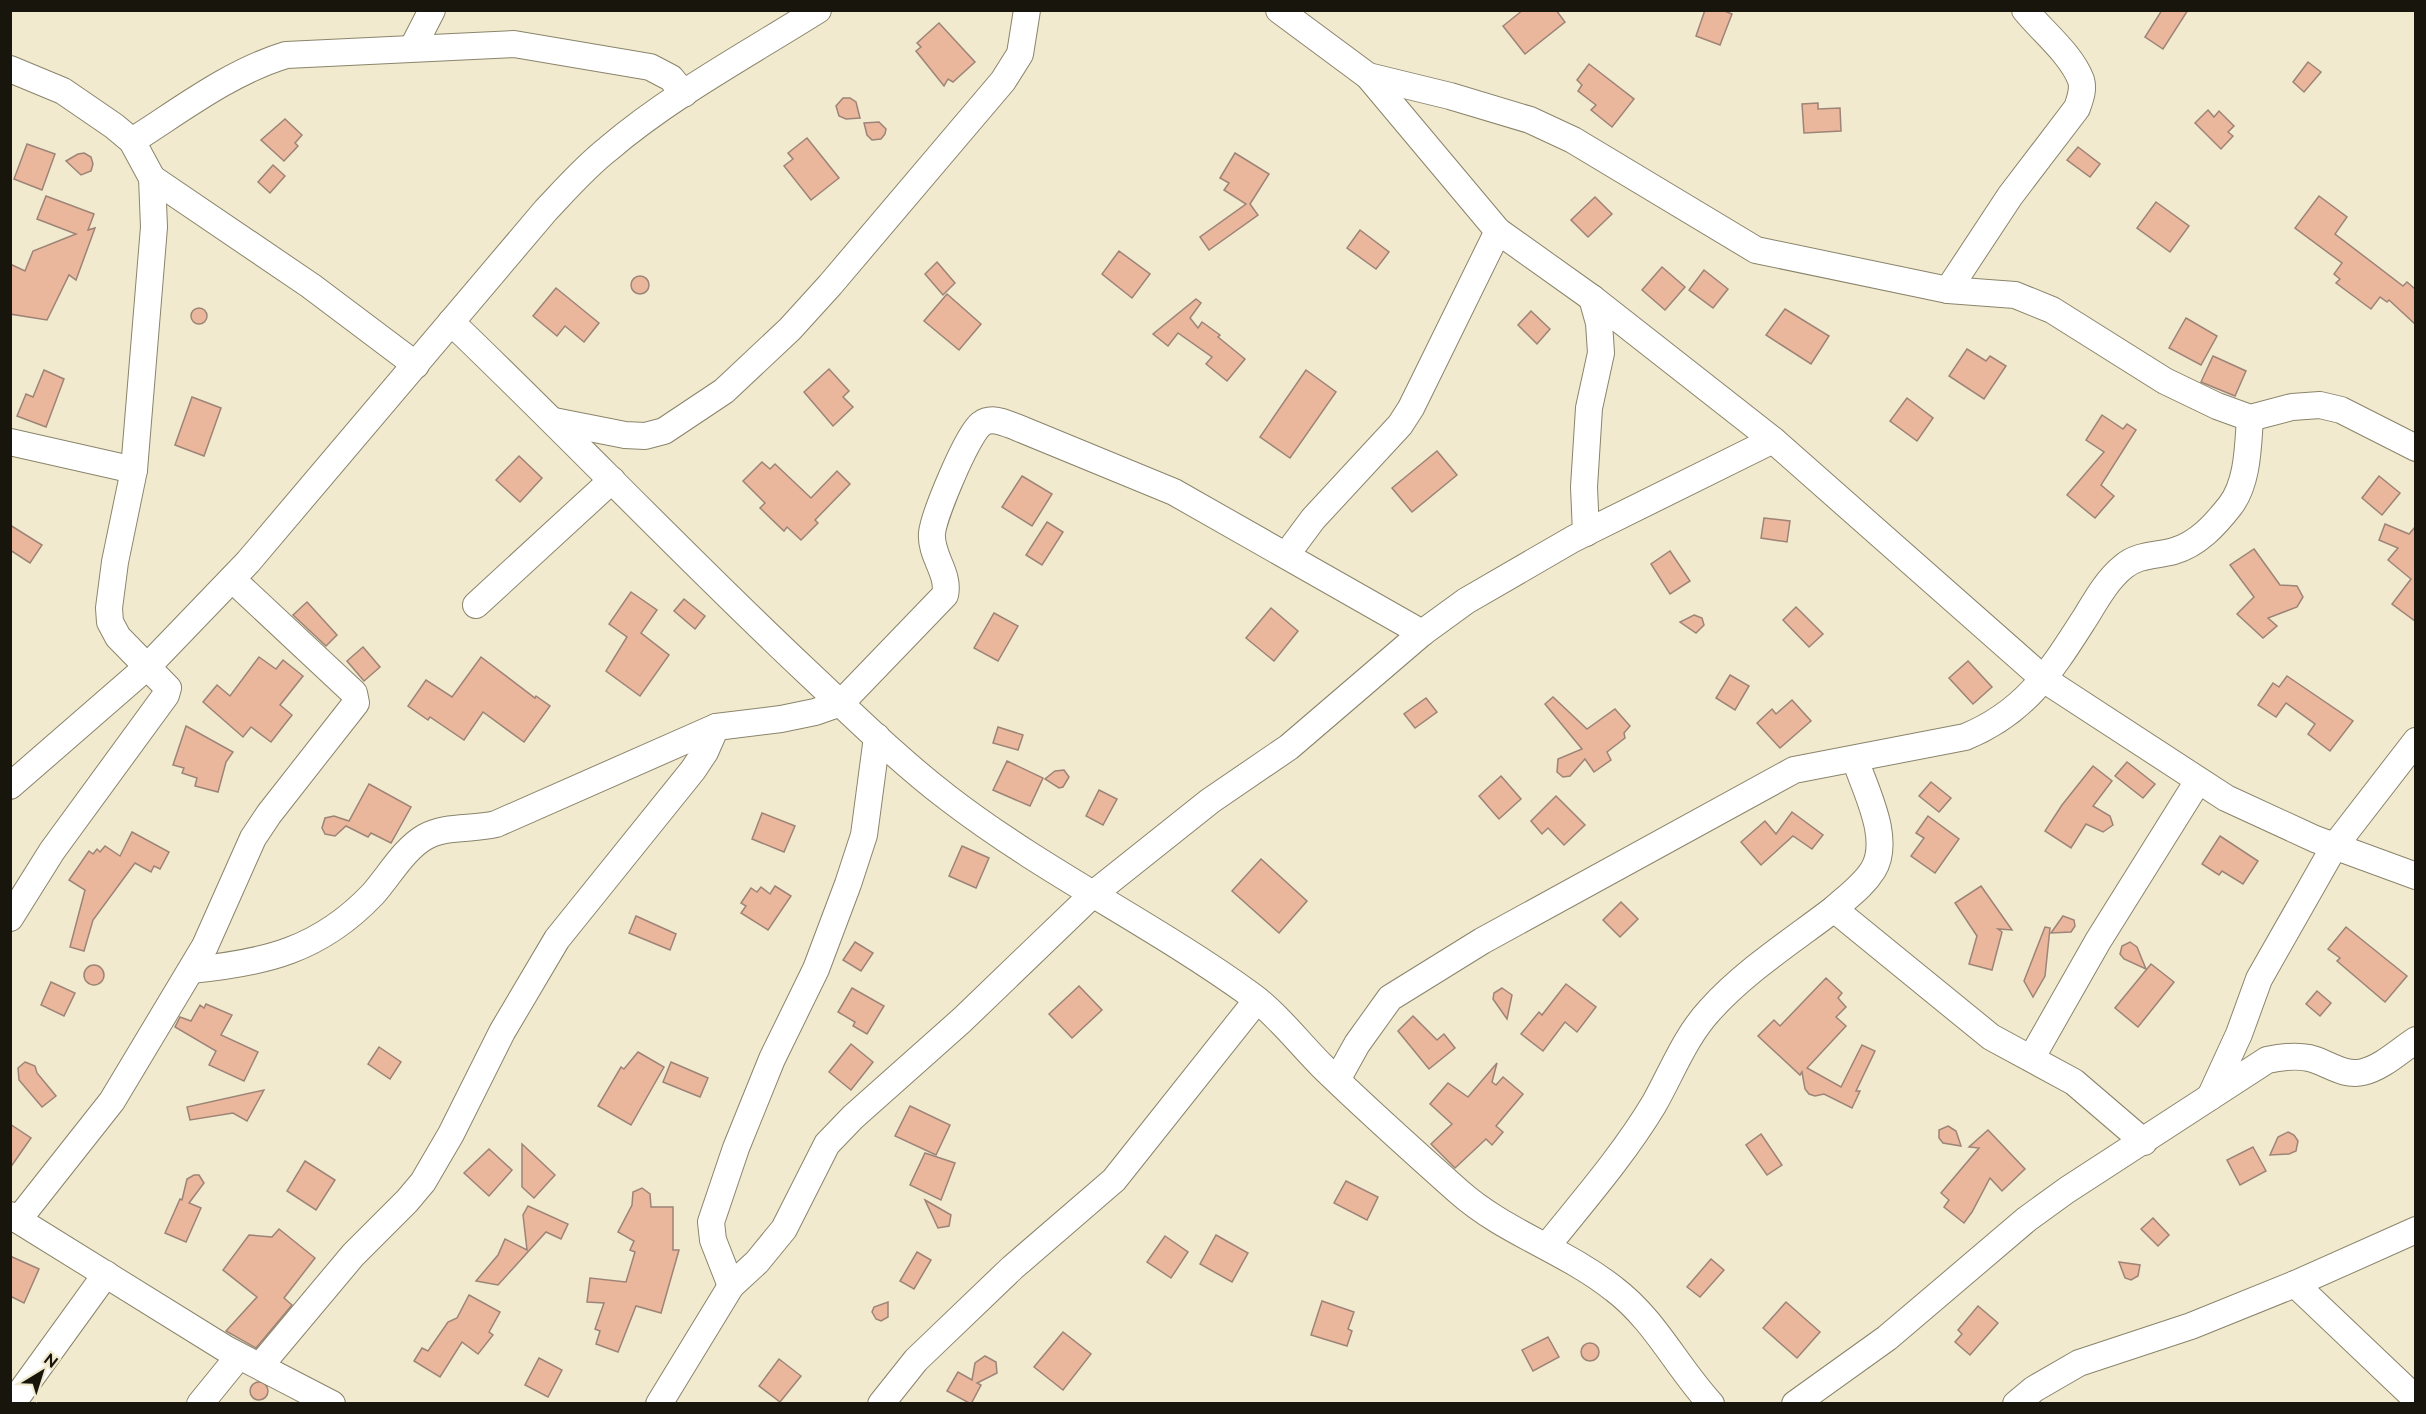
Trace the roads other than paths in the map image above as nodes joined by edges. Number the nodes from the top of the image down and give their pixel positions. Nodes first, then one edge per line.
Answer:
1 (432, 10) edge
2 (818, 10) edge
3 (1027, 10) edge
4 (1279, 10) edge
5 (2025, 10) edge
6 (413, 47) junction
7 (1368, 76) junction
8 (18, 80) edge
9 (684, 94) junction
10 (132, 141) junction
11 (152, 178) junction
12 (1498, 231) junction
13 (1948, 290) junction
14 (1592, 298) junction
15 (451, 322) junction
16 (416, 365) junction
17 (2250, 418) junction
18 (554, 421) junction
19 (1773, 440) junction
20 (10, 442) edge
21 (2415, 448) edge
22 (134, 470) junction
23 (612, 480) junction
24 (1586, 533) junction
25 (1287, 554) junction
26 (232, 579) junction
27 (476, 605) dead end
28 (1422, 633) junction
29 (148, 666) junction
30 (2045, 680) junction
31 (841, 703) junction
32 (716, 726) junction
33 (877, 737) junction
34 (2415, 741) edge
35 (1855, 759) junction
36 (2198, 781) junction
37 (10, 786) edge
38 (2334, 847) junction
39 (2415, 876) edge
40 (1092, 895) junction
41 (1834, 909) junction
42 (10, 918) edge
43 (191, 970) junction
44 (1257, 999) junction
45 (2415, 1040) edge
46 (2032, 1057) junction
47 (1337, 1080) junction
48 (2210, 1097) junction
49 (2144, 1142) junction
50 (14, 1218) edge
51 (2415, 1230) edge
52 (1548, 1246) junction
53 (106, 1274) junction
54 (2295, 1284) junction
55 (731, 1286) junction
56 (249, 1361) junction
57 (2415, 1399) edge
58 (12, 1404) edge
59 (200, 1404) edge
60 (332, 1404) edge
61 (659, 1404) edge
62 (881, 1404) edge
63 (1711, 1404) edge
64 (1795, 1404) edge
65 (2016, 1404) edge

1 - 6 street
2 - 9 street
3 - 18 street
4 - 7 street
5 - 13 street
6 - 9 street
6 - 10 street
7 - 12 street
7 - 13 street
8 - 10 street
9 - 15 street
10 - 11 street
11 - 16 street
11 - 22 street
12 - 14 street
12 - 25 street
13 - 17 street
14 - 19 street
14 - 24 street
15 - 16 street
15 - 18 street
16 - 26 street
17 - 21 street
17 - 30 street
18 - 23 street
19 - 24 street
19 - 30 street
20 - 22 street
22 - 29 street
23 - 27 street
23 - 31 street
24 - 28 street
25 - 28 street
25 - 31 street
26 - 29 street
26 - 43 street
28 - 40 street
29 - 37 street
29 - 42 street
30 - 35 street
30 - 36 street
31 - 32 street
31 - 33 street
32 - 43 street
32 - 56 street
33 - 40 street
33 - 55 street
34 - 38 street
35 - 41 street
35 - 47 street
36 - 38 street
36 - 46 street
38 - 39 street
38 - 48 street
40 - 44 street
40 - 55 street
41 - 46 street
41 - 52 street
43 - 50 street
44 - 47 street
44 - 62 street
45 - 48 street
46 - 49 street
47 - 52 street
48 - 49 street
49 - 64 street
50 - 53 street
51 - 54 street
52 - 63 street
53 - 56 street
53 - 58 street
54 - 57 street
54 - 65 street
55 - 61 street
56 - 59 street
56 - 60 street

